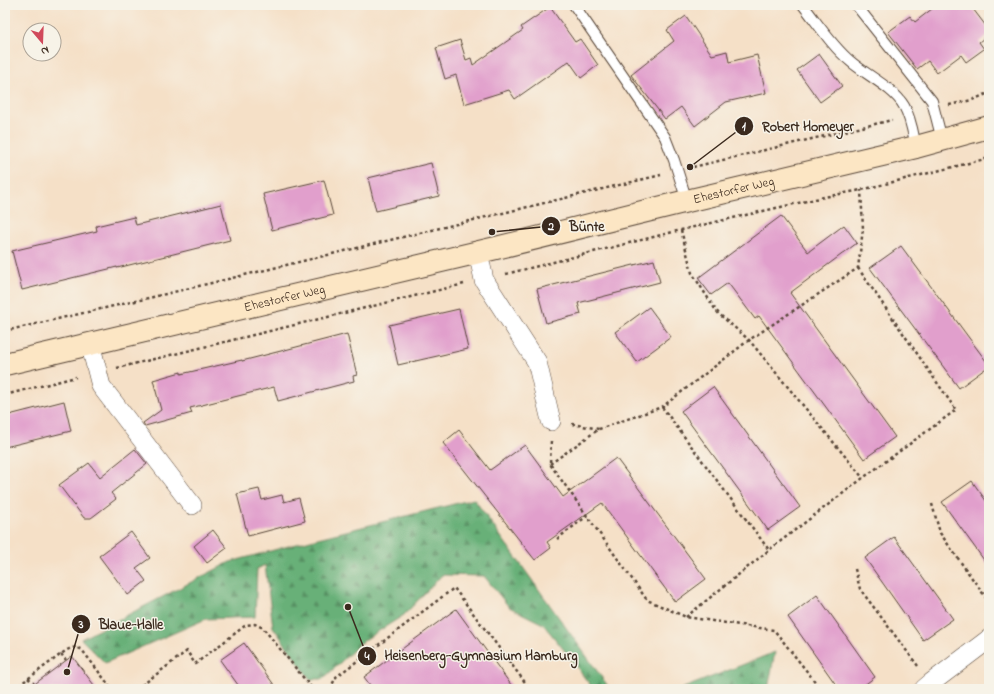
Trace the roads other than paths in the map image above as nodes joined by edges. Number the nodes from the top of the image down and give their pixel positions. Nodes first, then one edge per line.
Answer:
1 (574, 5) edge
2 (803, 5) edge
3 (856, 5) edge
4 (989, 128) edge
5 (942, 140) junction
6 (916, 147) junction
7 (687, 201) junction
8 (478, 252) junction
9 (90, 343) junction
10 (5, 364) edge
11 (551, 421) road end
12 (192, 504) dead end
13 (989, 640) edge
14 (928, 686) edge

1 - 7 lane
2 - 6 lane
3 - 5 lane
4 - 5 main road, Ehestorfer Weg
5 - 6 main road, Ehestorfer Weg
6 - 7 main road, Ehestorfer Weg
7 - 8 main road, Ehestorfer Weg
8 - 9 main road, Ehestorfer Weg
8 - 11 street
9 - 10 main road, Ehestorfer Weg
9 - 12 street
13 - 14 street

